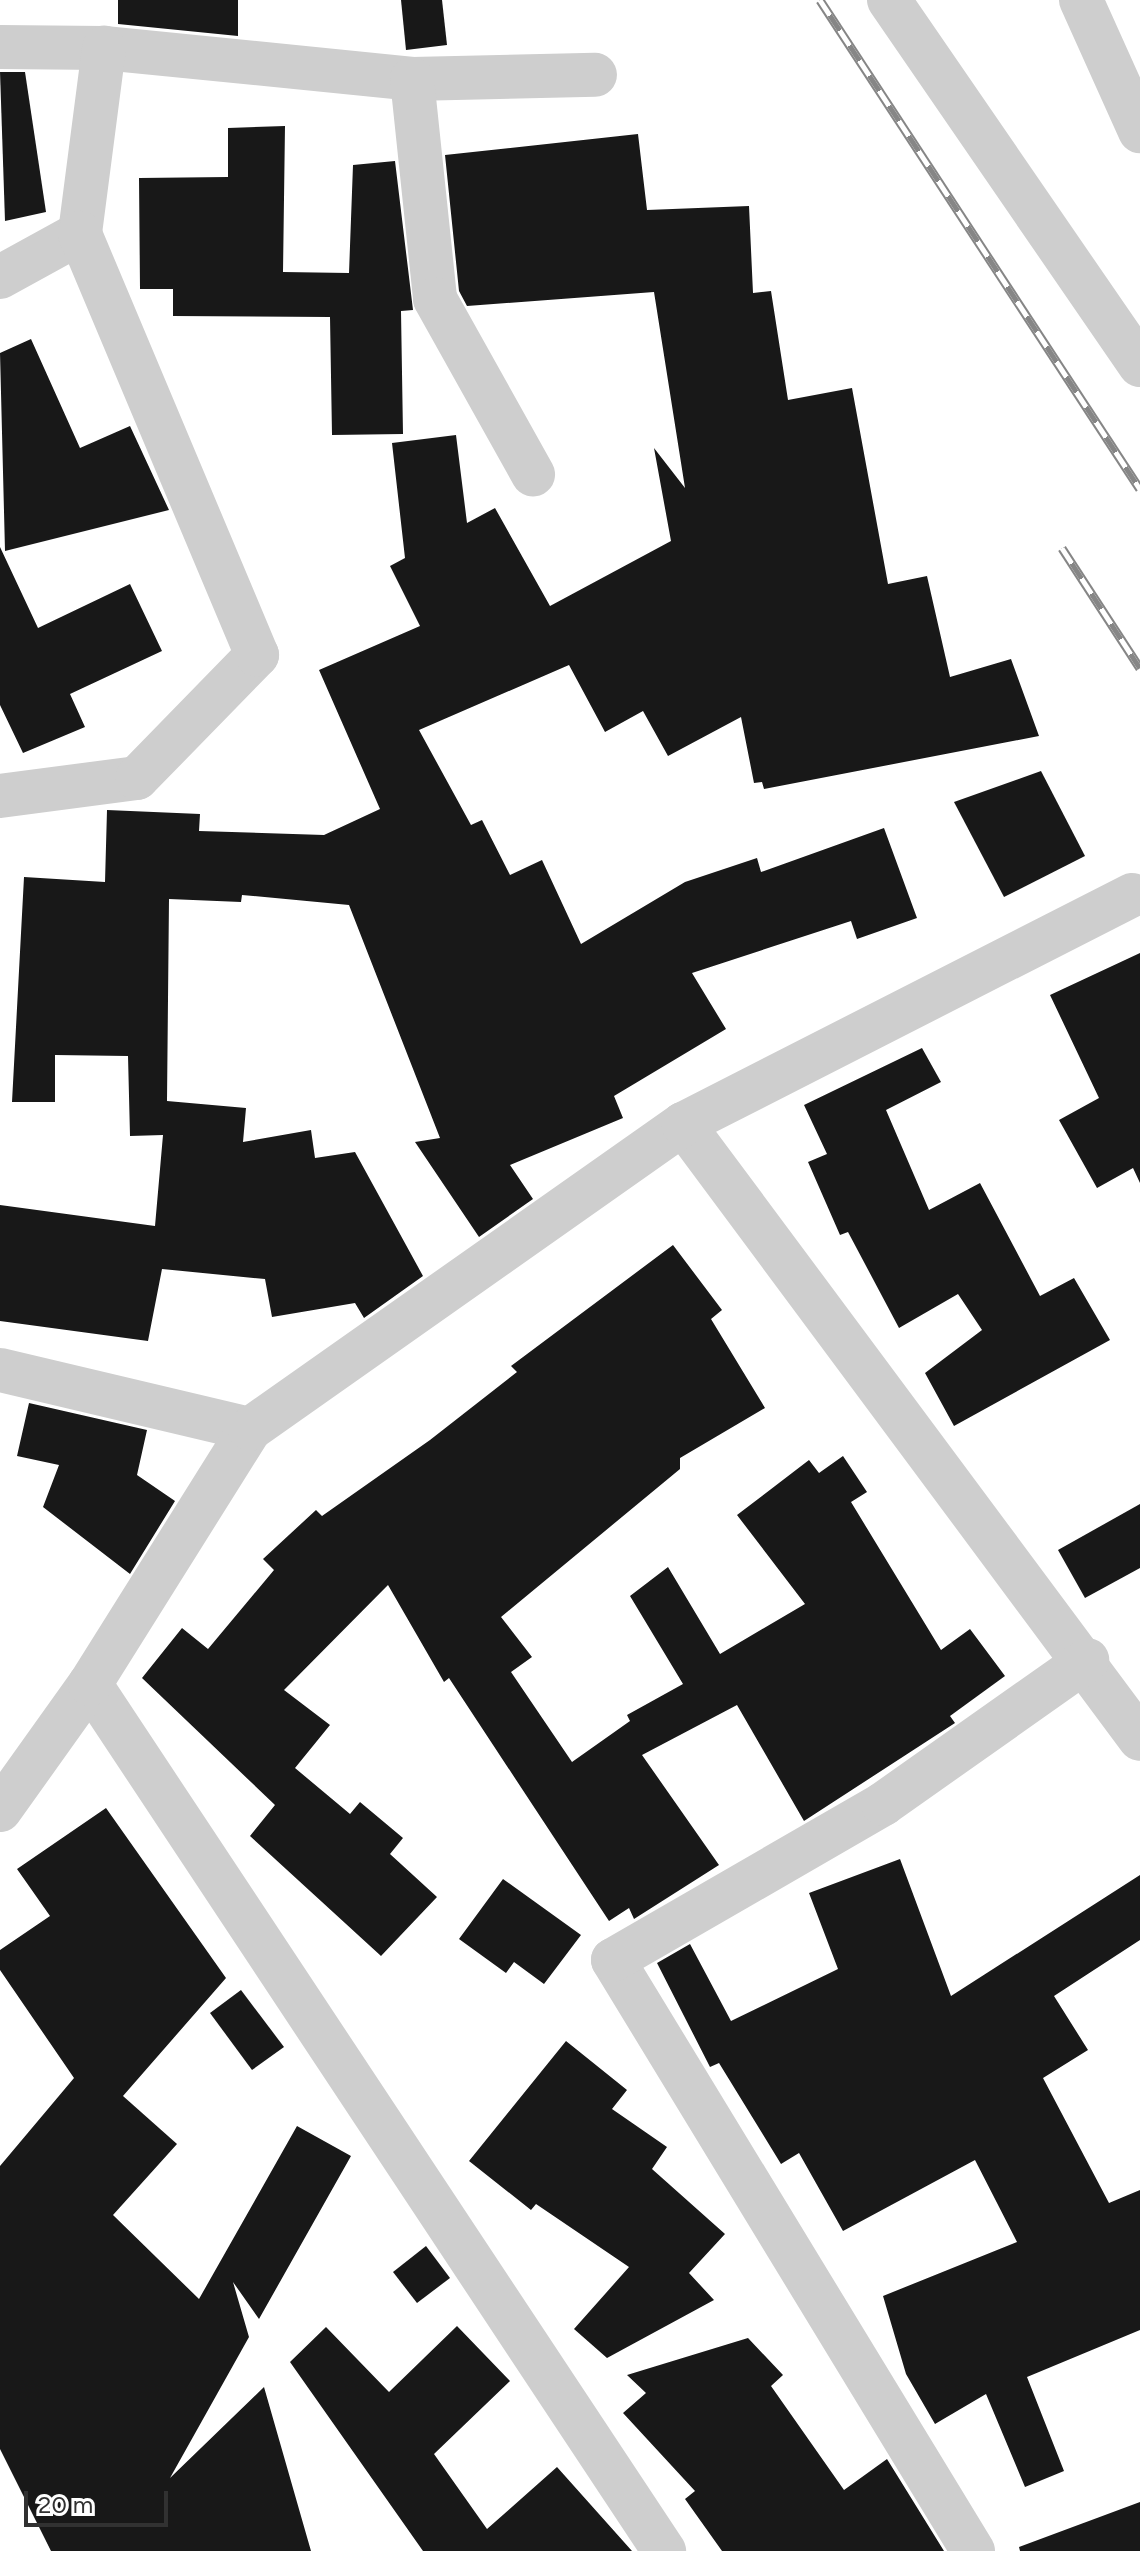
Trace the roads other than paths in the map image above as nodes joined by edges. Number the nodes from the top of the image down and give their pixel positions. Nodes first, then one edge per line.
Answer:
1 (889, 0) edge
2 (1081, 0) edge
3 (0, 47) edge
4 (104, 48) junction
5 (595, 75) dead end
6 (412, 79) junction
7 (1140, 131) edge
8 (80, 233) junction
9 (0, 277) edge
10 (1140, 365) edge
11 (533, 474) dead end
12 (0, 796) edge
13 (1132, 895) dead end
14 (683, 1124) junction
15 (0, 1370) edge
16 (250, 1429) junction
17 (1087, 1660) junction
18 (90, 1684) junction
19 (1140, 1739) edge
20 (0, 1810) edge
21 (664, 2551) edge
22 (973, 2551) edge

1 - 10 street
2 - 7 street
3 - 4 street
4 - 6 street
4 - 8 street
5 - 6 street
6 - 11 street
8 - 9 street
8 - 12 street
13 - 14 street
14 - 16 street
14 - 17 street
15 - 16 street
16 - 18 street
17 - 19 street
17 - 22 street
18 - 20 street
18 - 21 street

